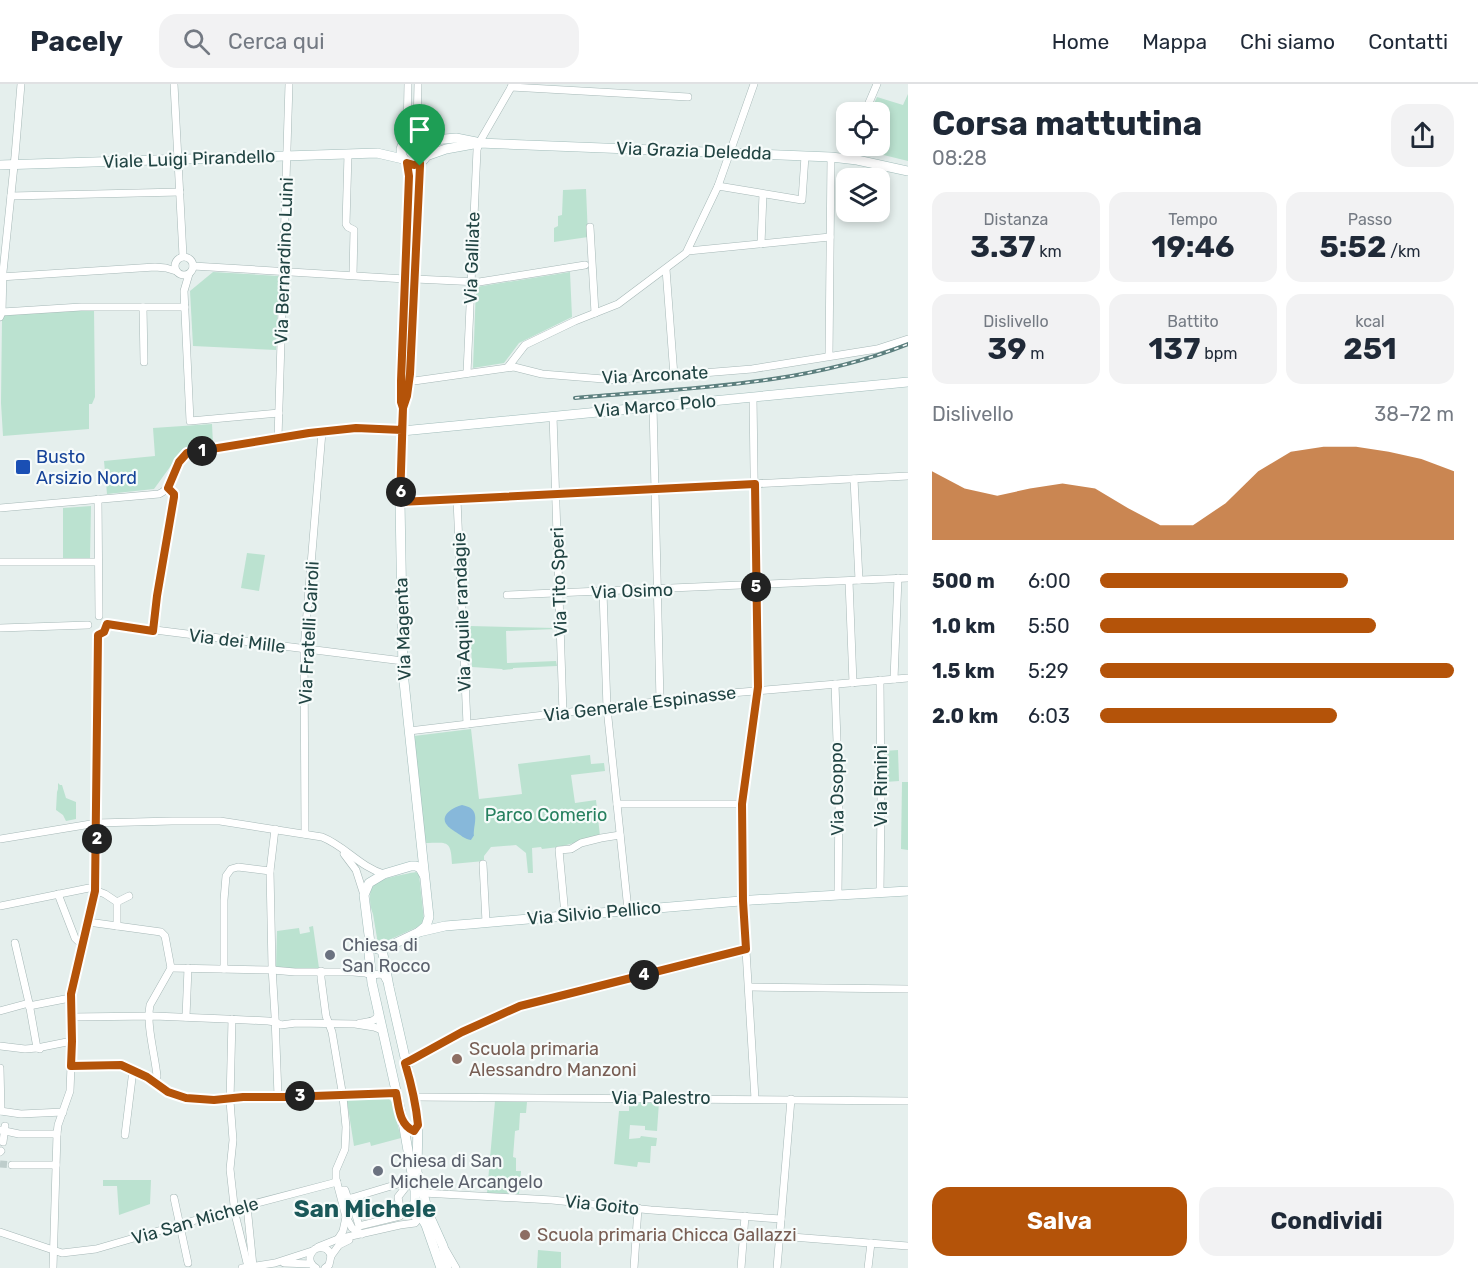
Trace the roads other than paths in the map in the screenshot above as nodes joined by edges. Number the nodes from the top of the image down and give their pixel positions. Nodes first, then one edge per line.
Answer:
1 (21, 84) edge
2 (174, 84) edge
3 (290, 84) edge
4 (408, 84) edge
5 (418, 84) edge
6 (754, 84) edge
7 (877, 84) edge
8 (512, 86) edge
9 (688, 97) dead end
10 (869, 102) edge
11 (421, 140) junction
12 (478, 143) junction
13 (403, 144) junction
14 (377, 153) junction
15 (730, 153) junction
16 (348, 154) junction
17 (287, 156) junction
18 (805, 156) junction
19 (831, 157) junction
20 (846, 158) joint
21 (423, 159) junction
22 (179, 160) junction
23 (405, 161) junction
24 (0, 165) edge
25 (14, 165) junction
26 (908, 171) edge
27 (718, 186) junction
28 (180, 192) junction
29 (763, 194) junction
30 (11, 196) junction
31 (590, 227) dead end
32 (830, 237) junction
33 (761, 244) junction
34 (688, 251) junction
35 (183, 256) junction
36 (585, 265) dead end
37 (193, 266) junction
38 (666, 269) junction
39 (176, 271) junction
40 (284, 271) junction
41 (189, 273) junction
42 (353, 275) junction
43 (1, 277) edge
44 (410, 279) junction
45 (471, 282) junction
46 (185, 306) junction
47 (143, 307) junction
48 (1, 314) edge
49 (595, 314) junction
50 (908, 339) edge
51 (829, 356) junction
52 (144, 362) dead end
53 (508, 367) junction
54 (467, 373) junction
55 (674, 376) junction
56 (405, 381) junction
57 (908, 382) edge
58 (753, 396) junction
59 (653, 406) junction
60 (279, 413) junction
61 (553, 416) junction
62 (402, 430) junction
63 (322, 432) junction
64 (278, 438) junction
65 (908, 476) edge
66 (854, 479) junction
67 (755, 484) junction
68 (168, 488) junction
69 (656, 490) junction
70 (556, 495) junction
71 (98, 499) junction
72 (457, 500) junction
73 (400, 502) junction
74 (0, 508) edge
75 (0, 562) edge
76 (98, 562) junction
77 (898, 578) junction
78 (908, 578) edge
79 (859, 580) junction
80 (849, 581) junction
81 (756, 585) junction
82 (658, 590) junction
83 (603, 592) junction
84 (559, 593) junction
85 (507, 596) dead end
86 (99, 616) junction
87 (107, 624) junction
88 (88, 625) junction
89 (0, 628) edge
90 (153, 631) junction
91 (98, 635) junction
92 (304, 649) junction
93 (403, 661) junction
94 (908, 678) edge
95 (894, 679) junction
96 (880, 680) junction
97 (853, 683) junction
98 (835, 684) junction
99 (757, 690) junction
100 (660, 701) junction
101 (607, 708) junction
102 (563, 713) junction
103 (467, 724) junction
104 (409, 731) junction
105 (617, 804) junction
106 (742, 804) junction
107 (97, 823) junction
108 (275, 829) junction
109 (305, 834) junction
110 (620, 835) junction
111 (0, 839) edge
112 (339, 848) junction
113 (421, 849) junction
114 (483, 864) dead end
115 (411, 866) junction
116 (270, 871) junction
117 (384, 874) junction
118 (424, 875) junction
119 (95, 891) junction
120 (908, 891) edge
121 (880, 892) junction
122 (58, 894) junction
123 (838, 894) junction
124 (364, 895) junction
125 (129, 896) dead end
126 (743, 901) junction
127 (117, 902) junction
128 (0, 906) edge
129 (628, 910) junction
130 (565, 915) junction
131 (429, 917) junction
132 (88, 922) junction
133 (486, 922) junction
134 (117, 926) junction
135 (445, 926) junction
136 (419, 932) junction
137 (15, 943) dead end
138 (84, 943) junction
139 (370, 943) junction
140 (382, 949) junction
141 (746, 949) junction
142 (171, 968) junction
143 (188, 968) junction
144 (224, 969) junction
145 (272, 970) junction
146 (321, 971) junction
147 (371, 975) junction
148 (389, 987) junction
149 (749, 987) junction
150 (908, 989) edge
151 (70, 998) junction
152 (29, 1005) junction
153 (0, 1011) edge
154 (378, 1015) junction
155 (149, 1016) junction
156 (71, 1017) junction
157 (186, 1017) junction
158 (232, 1019) junction
159 (275, 1022) junction
160 (329, 1023) junction
161 (355, 1024) junction
162 (382, 1030) junction
163 (72, 1041) junction
164 (0, 1046) edge
165 (39, 1049) junction
166 (405, 1063) junction
167 (71, 1066) junction
168 (0, 1068) edge
169 (133, 1070) junction
170 (155, 1083) junction
171 (396, 1093) junction
172 (343, 1095) junction
173 (278, 1096) junction
174 (414, 1097) junction
175 (230, 1098) junction
176 (755, 1099) junction
177 (791, 1099) junction
178 (908, 1101) edge
179 (4, 1112) edge
180 (63, 1112) junction
181 (403, 1122) junction
182 (418, 1125) junction
183 (3, 1129) edge
184 (56, 1133) junction
185 (125, 1135) dead end
186 (3, 1142) dead end
187 (12, 1165) tunnel mouth
188 (56, 1166) junction
189 (337, 1182) junction
190 (343, 1190) dead end
191 (423, 1193) junction
192 (174, 1198) dead end
193 (351, 1198) junction
194 (247, 1206) junction
195 (414, 1207) junction
196 (427, 1207) junction
197 (638, 1208) junction
198 (234, 1209) junction
199 (745, 1216) junction
200 (346, 1217) junction
201 (420, 1218) junction
202 (781, 1219) junction
203 (400, 1224) junction
204 (180, 1225) junction
205 (0, 1232) edge
206 (362, 1234) junction
207 (779, 1236) junction
208 (341, 1241) junction
209 (871, 1243) junction
210 (443, 1246) junction
211 (908, 1246) edge
212 (315, 1249) junction
213 (53, 1250) junction
214 (331, 1257) junction
215 (188, 1263) dead end
216 (275, 1263) junction
217 (313, 1266) edge
218 (248, 1267) edge
219 (53, 1268) edge
220 (325, 1268) edge
221 (337, 1268) edge
222 (441, 1268) edge
223 (447, 1268) edge
224 (456, 1268) edge
225 (634, 1268) edge
226 (741, 1268) edge
227 (777, 1268) edge
228 (868, 1268) edge

1 - 25 street
2 - 22 street
3 - 17 street, Via Bernardino Luini
4 - 13 street
5 - 11 street
6 - 15 street
7 - 10 street
8 - 9 street
8 - 12 street
11 - 12 street, Via Grazia Deledda
11 - 13 street
11 - 21 street
12 - 15 street, Via Grazia Deledda
12 - 21 street, Via Grazia Deledda
12 - 45 street, Via Galliate
13 - 14 street, Viale Luigi Pirandello
13 - 23 street
14 - 16 street, Viale Luigi Pirandello
14 - 23 street, Viale Luigi Pirandello
15 - 18 street, Via Grazia Deledda
15 - 27 street
16 - 17 street, Viale Luigi Pirandello
16 - 42 street
17 - 22 street, Viale Luigi Pirandello
17 - 40 street, Via Bernardino Luini
18 - 19 street, Via Grazia Deledda
18 - 29 street
19 - 20 street, Via Grazia Deledda
19 - 32 street
20 - 26 street, Via Grazia Deledda
21 - 23 street
21 - 44 street, Via Magenta
22 - 25 street, Viale Luigi Pirandello
22 - 28 street
23 - 44 street, Via Magenta
24 - 25 street, Viale Luigi Pirandello
25 - 30 street
27 - 29 street
27 - 34 street
28 - 30 street
28 - 35 street
29 - 33 street
30 - 43 street
31 - 49 street
32 - 33 street
32 - 51 street
33 - 34 street
34 - 38 street
35 - 37 street
35 - 39 street
36 - 45 street
37 - 40 street
37 - 41 street
38 - 49 street
38 - 55 street
39 - 41 street
39 - 43 street
40 - 42 street
40 - 60 street, Via Bernardino Luini
41 - 46 street
42 - 44 street
43 - 48 street
44 - 45 street
44 - 56 street, Via Magenta
45 - 54 street, Via Galliate
46 - 47 street
46 - 60 street
47 - 48 street
47 - 52 street
49 - 53 street
50 - 51 street, Via Arconate
51 - 55 street, Via Arconate
53 - 54 street, Via Arconate
53 - 55 street, Via Arconate
54 - 56 street, Via Arconate
56 - 62 street, Via Magenta
57 - 58 street, Via Marco Polo
58 - 59 street, Via Marco Polo
58 - 67 street
59 - 61 street, Via Marco Polo
59 - 69 street
60 - 64 street, Via Bernardino Luini
61 - 62 street, Via Marco Polo
61 - 70 street, Via Tito Speri
62 - 63 street
62 - 73 street, Via Magenta
63 - 64 street
63 - 92 street, Via Fratelli Cairoli
64 - 68 street
65 - 66 street
66 - 67 street
66 - 79 street
67 - 69 street
67 - 81 street
68 - 71 street
68 - 90 street
69 - 70 street
69 - 82 street
70 - 72 street
70 - 84 street, Via Tito Speri
71 - 74 street
71 - 76 street
72 - 73 street
72 - 103 street, Via Aquile randagie
73 - 93 street, Via Magenta
75 - 76 street
76 - 86 street
77 - 78 street, Via Osimo
77 - 79 street, Via Osimo
77 - 95 street
79 - 80 street, Via Osimo
80 - 81 street, Via Osimo
80 - 97 street
81 - 82 street, Via Osimo
81 - 99 street
82 - 83 street, Via Osimo
82 - 100 street
83 - 84 street, Via Osimo
83 - 101 street
84 - 85 street, Via Osimo
84 - 102 street, Via Tito Speri
86 - 87 street
86 - 88 street
87 - 90 street, Via dei Mille
87 - 91 street
88 - 89 street
88 - 91 street
90 - 92 street, Via dei Mille
91 - 107 street
92 - 93 street, Via dei Mille
92 - 109 street, Via Fratelli Cairoli
93 - 104 street, Via Magenta
94 - 95 street, Via Generale Espinasse
95 - 96 street, Via Generale Espinasse
96 - 97 street, Via Generale Espinasse
96 - 121 street, Via Rimini
97 - 98 street, Via Generale Espinasse
98 - 99 street, Via Generale Espinasse
98 - 123 street, Via Osoppo
99 - 100 street, Via Generale Espinasse
99 - 106 street
100 - 101 street, Via Generale Espinasse
101 - 102 street, Via Generale Espinasse
101 - 105 street
102 - 103 street, Via Generale Espinasse
103 - 104 street, Via Generale Espinasse
104 - 113 street, Via Magenta
105 - 106 street
105 - 110 street
106 - 126 street
107 - 108 street
107 - 111 street
107 - 119 street
108 - 109 street
108 - 116 street
109 - 112 street
110 - 129 street
110 - 130 street
112 - 117 street
112 - 124 street
113 - 115 street
113 - 118 street, Via Magenta
114 - 133 street
115 - 117 street
115 - 118 street
116 - 144 street
116 - 145 street
117 - 124 street
118 - 131 street, Via Magenta
119 - 122 street
119 - 127 street
119 - 132 street
120 - 121 street, Via Silvio Pellico
121 - 123 street, Via Silvio Pellico
122 - 128 street
122 - 138 street
123 - 126 street, Via Silvio Pellico
124 - 139 street
125 - 127 street
126 - 129 street, Via Silvio Pellico
126 - 141 street
127 - 134 street
129 - 130 street, Via Silvio Pellico
130 - 133 street, Via Silvio Pellico
131 - 135 street
131 - 136 street
132 - 134 street
132 - 138 street
133 - 135 street, Via Silvio Pellico
134 - 142 street
135 - 136 street, Via Silvio Pellico
136 - 140 street, Via Silvio Pellico
137 - 152 street
138 - 151 street
139 - 140 street
139 - 147 street
140 - 148 street
141 - 149 street
141 - 166 street
142 - 143 street
142 - 155 street
143 - 144 street
143 - 157 street
144 - 145 street
145 - 146 street
145 - 159 street
146 - 147 street
146 - 160 street
147 - 148 street
147 - 154 street
148 - 166 street
149 - 150 street
149 - 176 street
151 - 152 street
151 - 156 street
152 - 153 street
152 - 165 street
154 - 161 street
154 - 162 street
155 - 156 street
155 - 157 street
155 - 170 street
156 - 163 street
157 - 158 street
158 - 159 street
158 - 175 street
159 - 160 street
159 - 173 street
160 - 161 street
160 - 172 street
161 - 162 street
162 - 171 street
163 - 165 street
163 - 167 street
164 - 165 street
166 - 174 street
167 - 169 street
167 - 180 street
168 - 179 street
169 - 170 street
169 - 185 street
170 - 175 street
171 - 172 street
171 - 181 street
172 - 173 street
172 - 189 street
173 - 175 street
174 - 176 street, Via Palestro
174 - 182 street
175 - 198 street
176 - 177 street, Via Palestro
177 - 178 street, Via Palestro
177 - 202 street
179 - 180 street
180 - 184 street
181 - 182 street
181 - 195 street
182 - 191 street
183 - 184 street
183 - 186 street
184 - 188 street
187 - 188 street
188 - 213 street
189 - 194 street, Via San Michele
189 - 200 street
190 - 193 street
191 - 196 street
191 - 197 street, Via Goito
192 - 204 street
193 - 193 street
194 - 198 street, Via San Michele
194 - 218 street
195 - 196 street
195 - 201 street
195 - 203 street
196 - 201 street
196 - 210 street
197 - 199 street, Via Goito
197 - 225 street
198 - 204 street, Via San Michele
198 - 218 street
199 - 202 street, Via Goito
199 - 226 street
200 - 206 street
200 - 208 street
201 - 203 street
201 - 222 street
202 - 207 street
203 - 206 street
204 - 213 street, Via San Michele
204 - 215 street
205 - 213 street, Via San Michele
206 - 208 street
207 - 209 street
207 - 227 street
208 - 212 street
208 - 214 street
209 - 211 street
209 - 228 street
210 - 223 street
210 - 224 street
212 - 214 street
212 - 216 street
212 - 217 street
213 - 219 street
214 - 220 street
214 - 221 street
216 - 217 street
216 - 218 street

